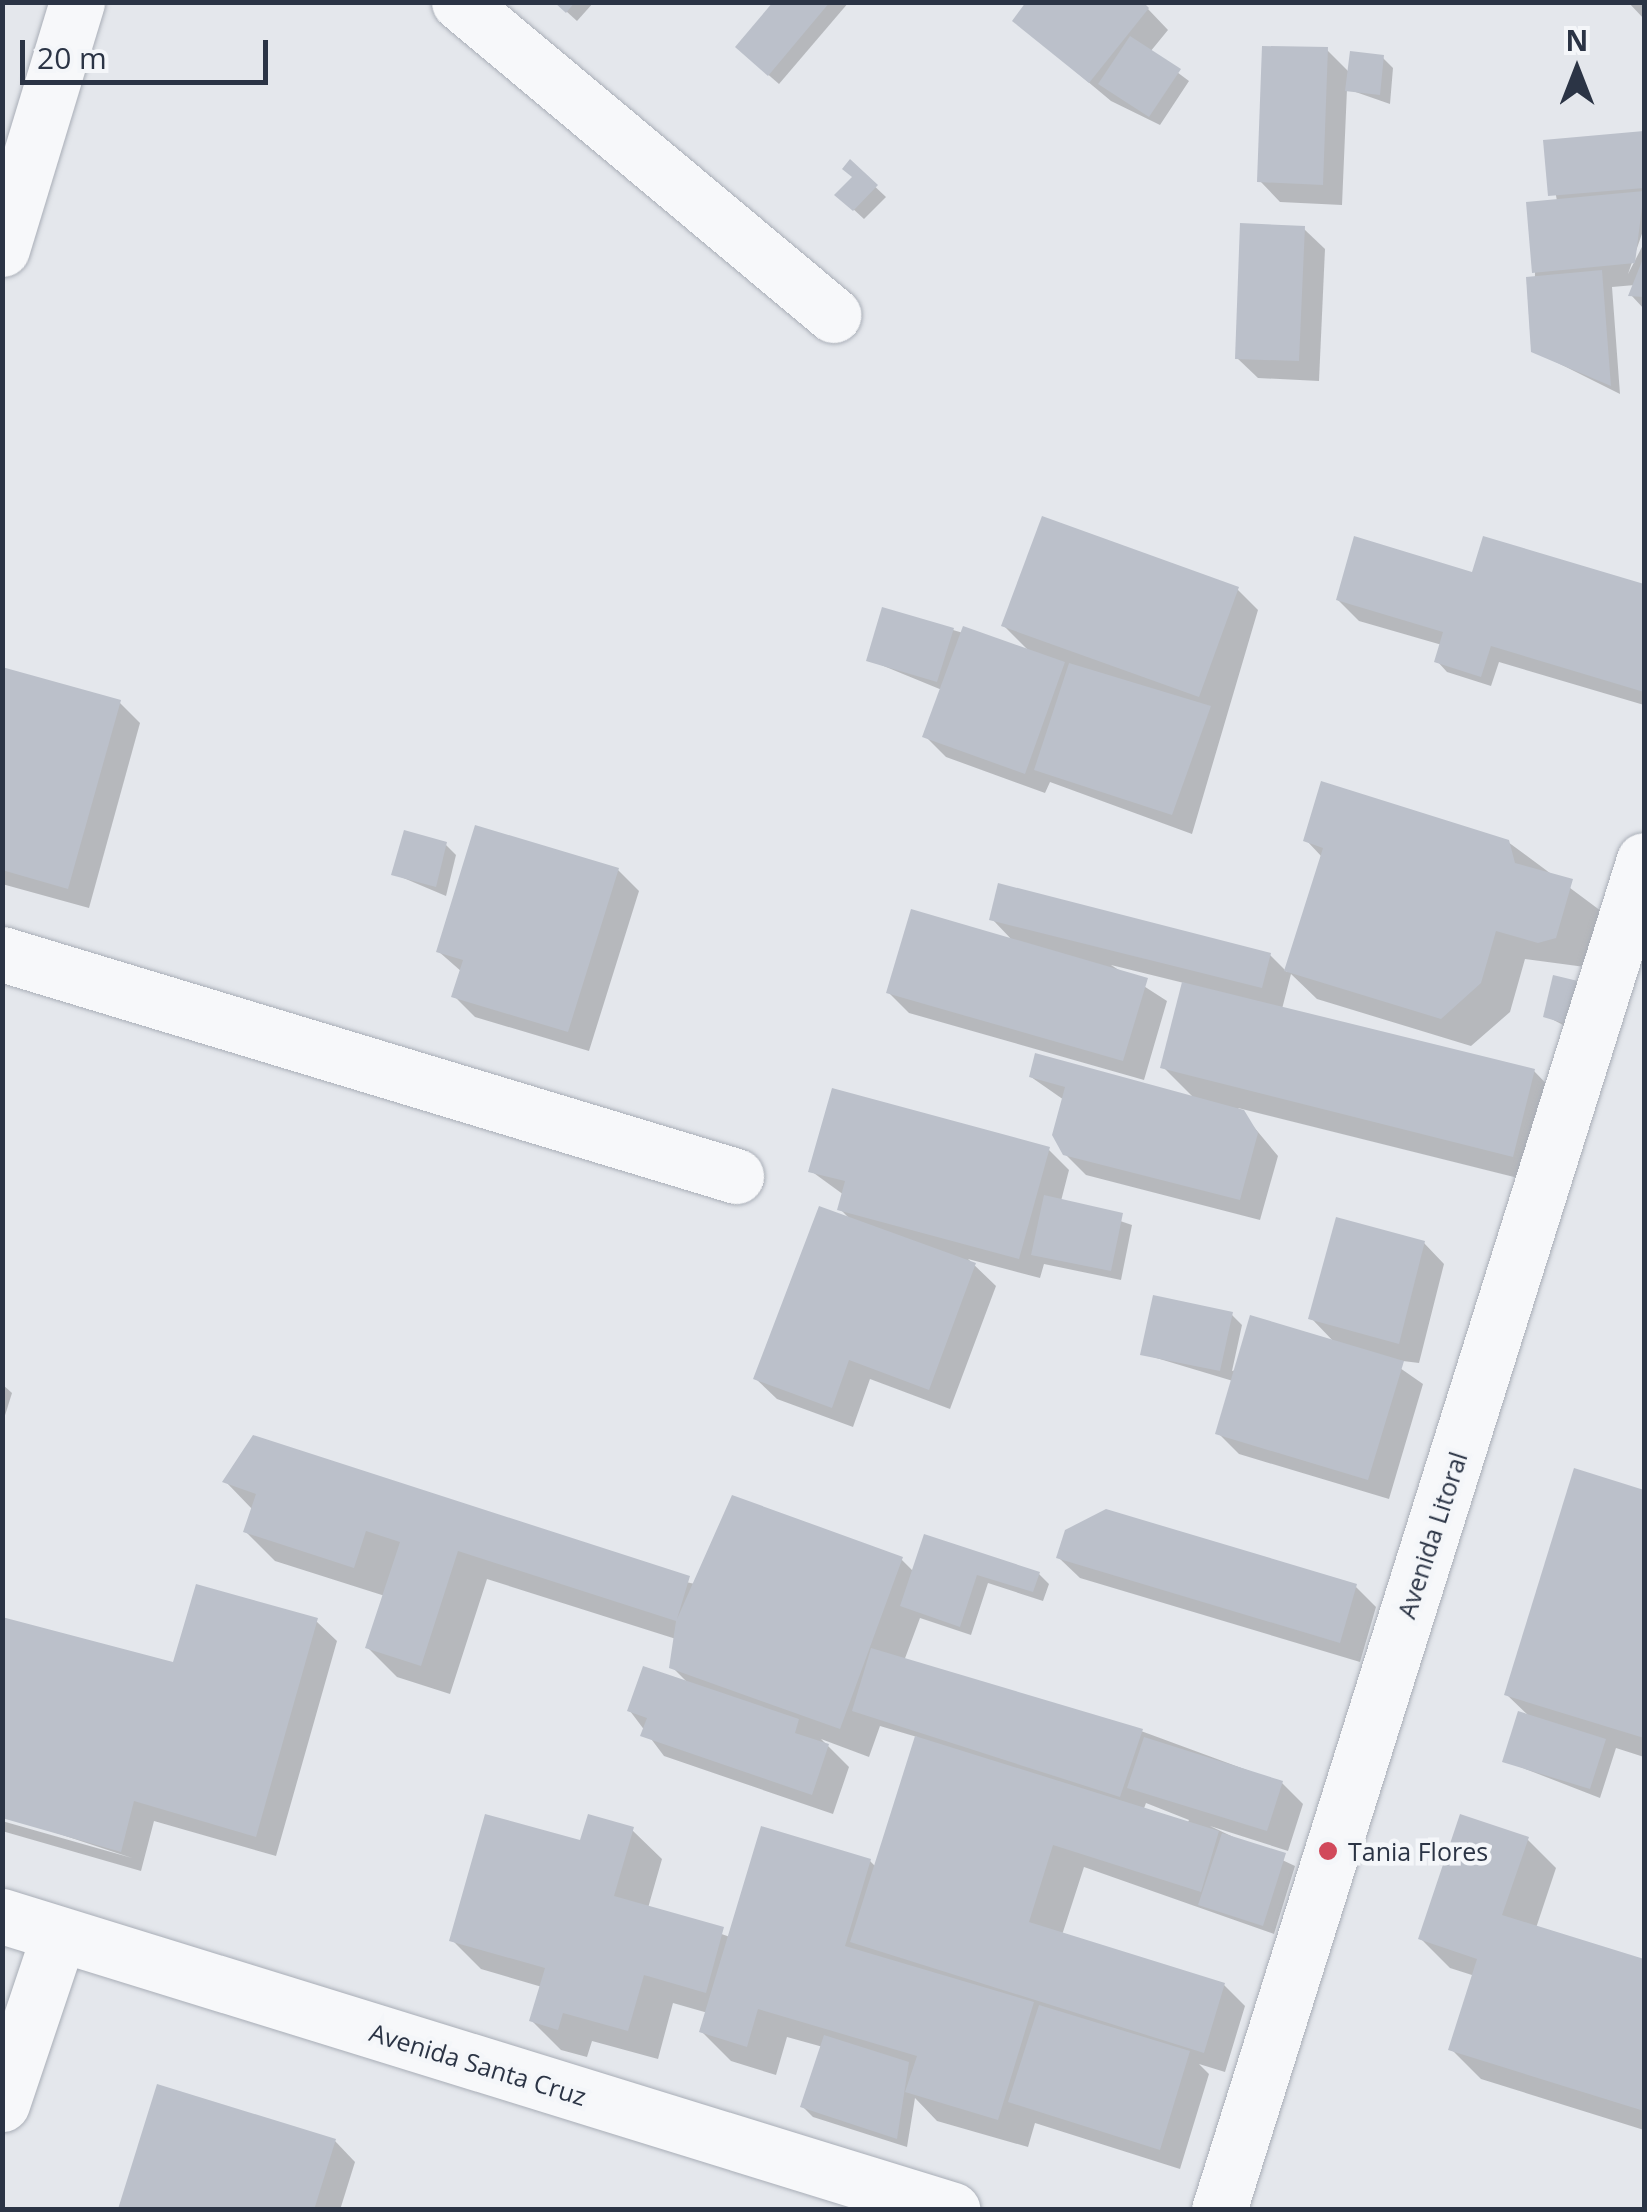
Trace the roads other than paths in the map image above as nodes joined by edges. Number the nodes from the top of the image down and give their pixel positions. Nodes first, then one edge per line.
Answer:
1 (77, 2) edge
2 (459, 2) edge
3 (2, 249) edge
4 (834, 315) dead end
5 (1644, 860) edge
6 (2, 954) edge
7 (736, 1176) dead end
8 (2, 1916) edge
9 (59, 1935) junction
10 (2, 2104) edge
11 (953, 2210) edge
12 (1219, 2210) edge

1 - 3 street
2 - 4 street
5 - 12 street, Avenida Litoral
6 - 7 street
8 - 9 street, Avenida Santa Cruz
9 - 10 street
9 - 11 street, Avenida Santa Cruz

